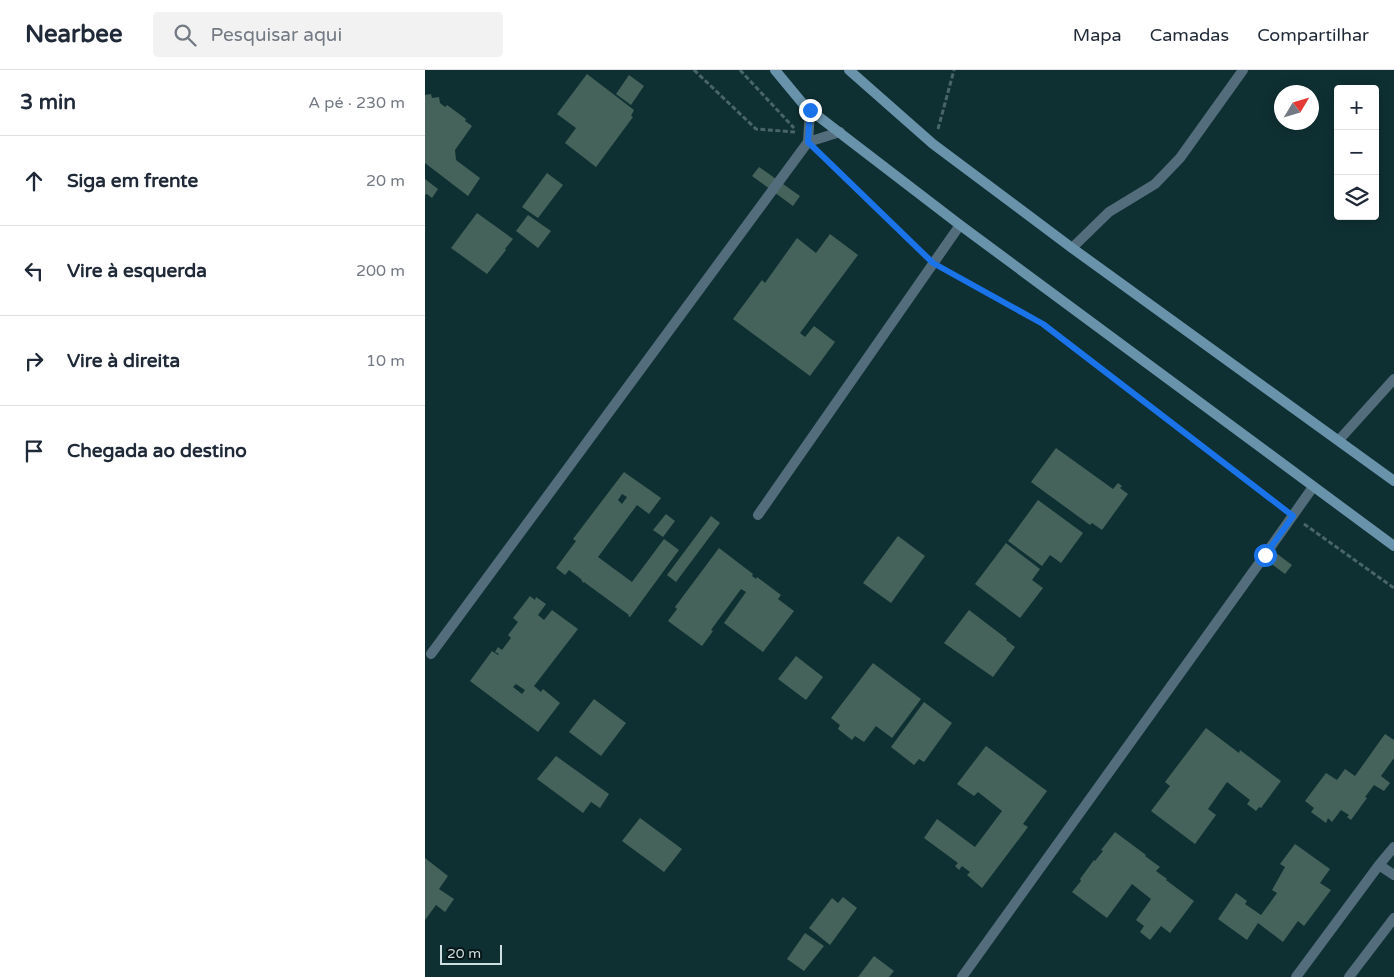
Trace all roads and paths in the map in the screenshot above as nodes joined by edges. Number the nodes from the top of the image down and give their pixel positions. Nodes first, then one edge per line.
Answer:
1 (694, 70) edge
2 (739, 70) edge
3 (775, 70) edge
4 (849, 70) edge
5 (955, 70) edge
6 (1243, 70) edge
7 (810, 110) junction
8 (840, 132) junction
9 (808, 142) junction
10 (933, 144) junction
11 (960, 225) junction
12 (1072, 248) junction
13 (933, 263) junction
14 (1394, 379) edge
15 (1339, 440) junction
16 (1394, 481) edge
17 (1313, 487) junction
18 (758, 515) dead end
19 (1293, 516) junction
20 (1394, 546) edge
21 (1394, 588) edge
22 (431, 654) dead end
23 (1394, 847) edge
24 (1379, 865) junction
25 (1394, 875) edge
26 (1394, 918) edge
27 (963, 977) edge
28 (1296, 977) edge
29 (1349, 977) edge

1 - 2 path
3 - 7 main road
4 - 10 main road
5 - 10 path
6 - 12 street
7 - 8 main road
7 - 9 street
8 - 9 street
8 - 11 main road
9 - 13 path
9 - 22 street
10 - 12 main road
11 - 13 street
11 - 17 main road
12 - 15 main road
13 - 18 street
13 - 19 path
14 - 15 street
15 - 16 main road
17 - 19 street
17 - 20 main road
19 - 21 path
19 - 27 street
23 - 24 street
24 - 25 street
24 - 28 street
26 - 29 street

